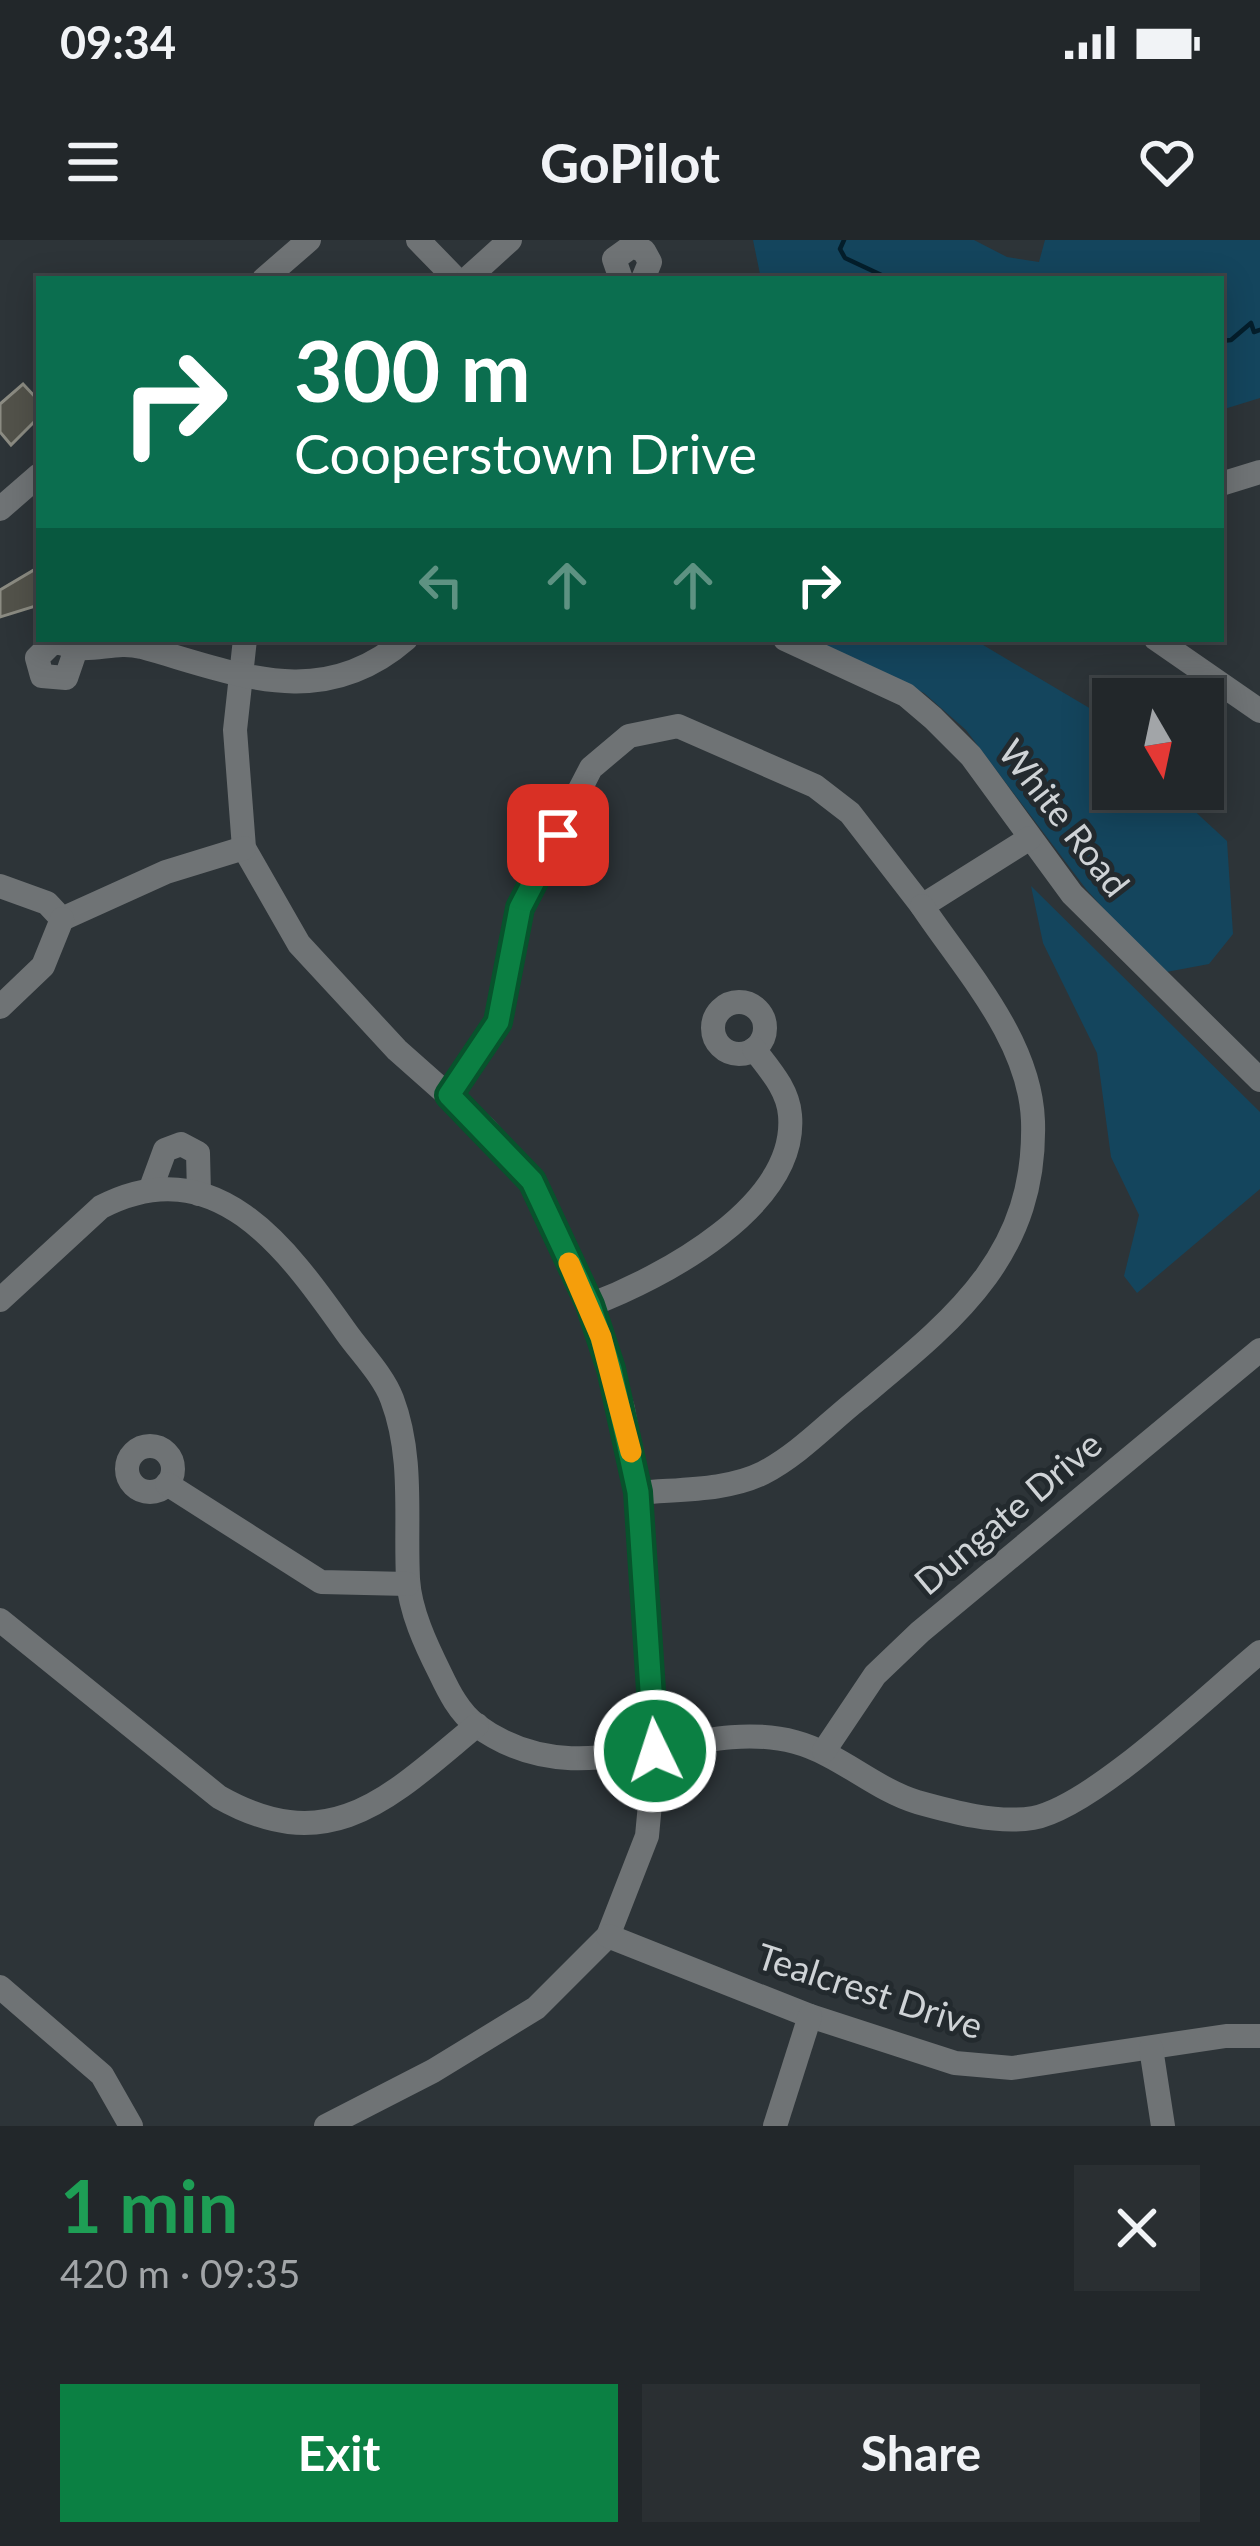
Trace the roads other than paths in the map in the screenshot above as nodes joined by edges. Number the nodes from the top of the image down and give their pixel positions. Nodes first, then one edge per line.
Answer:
1 (309, 240) edge
2 (418, 240) edge
3 (510, 240) edge
4 (592, 240) edge
5 (619, 267) edge
6 (267, 276) edge
7 (453, 276) edge
8 (470, 276) edge
9 (645, 276) edge
10 (1260, 472) edge
11 (36, 478) edge
12 (1224, 483) edge
13 (0, 509) edge
14 (244, 642) edge
15 (402, 642) edge
16 (791, 642) edge
17 (1160, 642) edge
18 (76, 649) dead end
19 (244, 678) junction
20 (1260, 711) edge
21 (1030, 838) junction
22 (244, 848) junction
23 (0, 886) edge
24 (922, 906) junction
25 (62, 919) junction
26 (0, 1007) edge
27 (754, 1049) dead end
28 (1260, 1080) edge
29 (449, 1095) junction
30 (160, 1187) junction
31 (199, 1194) junction
32 (0, 1300) edge
33 (590, 1305) junction
34 (1260, 1350) edge
35 (167, 1484) dead end
36 (638, 1492) junction
37 (408, 1584) junction
38 (0, 1620) edge
39 (1260, 1652) edge
40 (477, 1725) junction
41 (655, 1751) junction
42 (824, 1751) junction
43 (608, 1936) junction
44 (0, 1987) edge
45 (810, 2016) junction
46 (1260, 2036) edge
47 (1151, 2048) junction
48 (130, 2126) edge
49 (326, 2126) edge
50 (775, 2126) edge
51 (1163, 2126) edge

1 - 6 street
2 - 7 street
3 - 8 street
4 - 5 street
5 - 9 street
10 - 12 street
11 - 13 street
14 - 19 street
15 - 19 street
16 - 21 street, White Road
17 - 20 street
18 - 19 street
19 - 22 street
21 - 24 street
21 - 28 street, White Road
22 - 25 street
22 - 29 street
23 - 25 street
24 - 29 street
24 - 36 street
25 - 26 street
27 - 33 street
29 - 33 street
30 - 31 street
30 - 31 street
30 - 32 street
31 - 37 street
33 - 36 street
34 - 42 street, Dungate Drive
35 - 37 street
36 - 41 street
37 - 40 street
38 - 40 street
39 - 42 street
40 - 41 street
41 - 42 street
41 - 43 street
43 - 45 street, Tealcrest Drive
43 - 49 street
44 - 48 street
45 - 47 street, Tealcrest Drive
45 - 50 street
46 - 47 street, Tealcrest Drive
47 - 51 street

